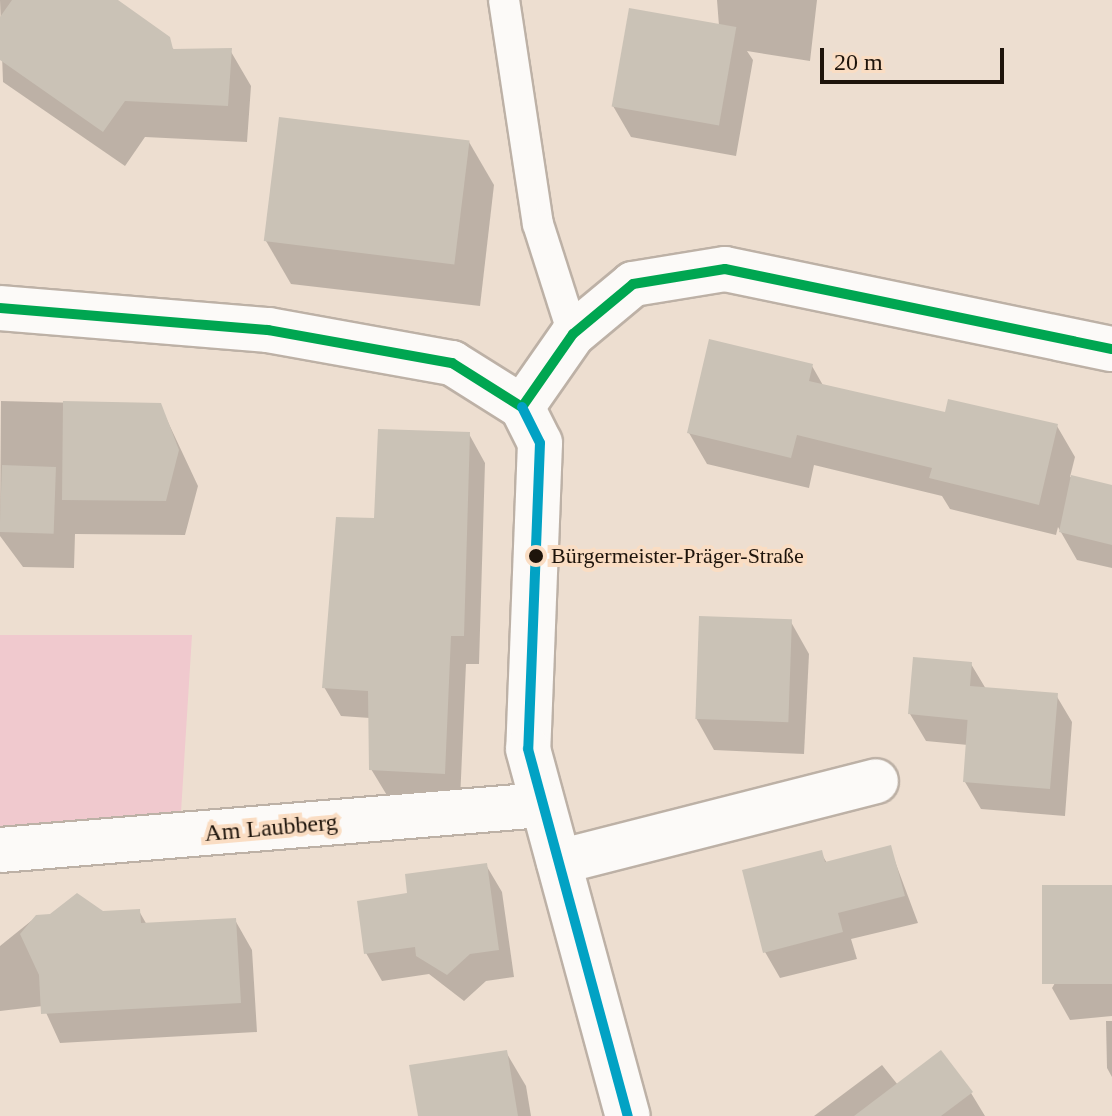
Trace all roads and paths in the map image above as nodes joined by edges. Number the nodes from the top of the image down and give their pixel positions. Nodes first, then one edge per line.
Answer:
1 (504, 0) edge
2 (0, 308) edge
3 (573, 334) junction
4 (1112, 349) edge
5 (522, 407) junction
6 (876, 781) dead end
7 (542, 805) junction
8 (0, 850) edge
9 (559, 862) junction
10 (628, 1116) edge

1 - 3 lane
2 - 5 street
3 - 4 street
3 - 5 street
5 - 7 street
6 - 9 street
7 - 8 street, Am Laubberg
7 - 9 street
9 - 10 street

